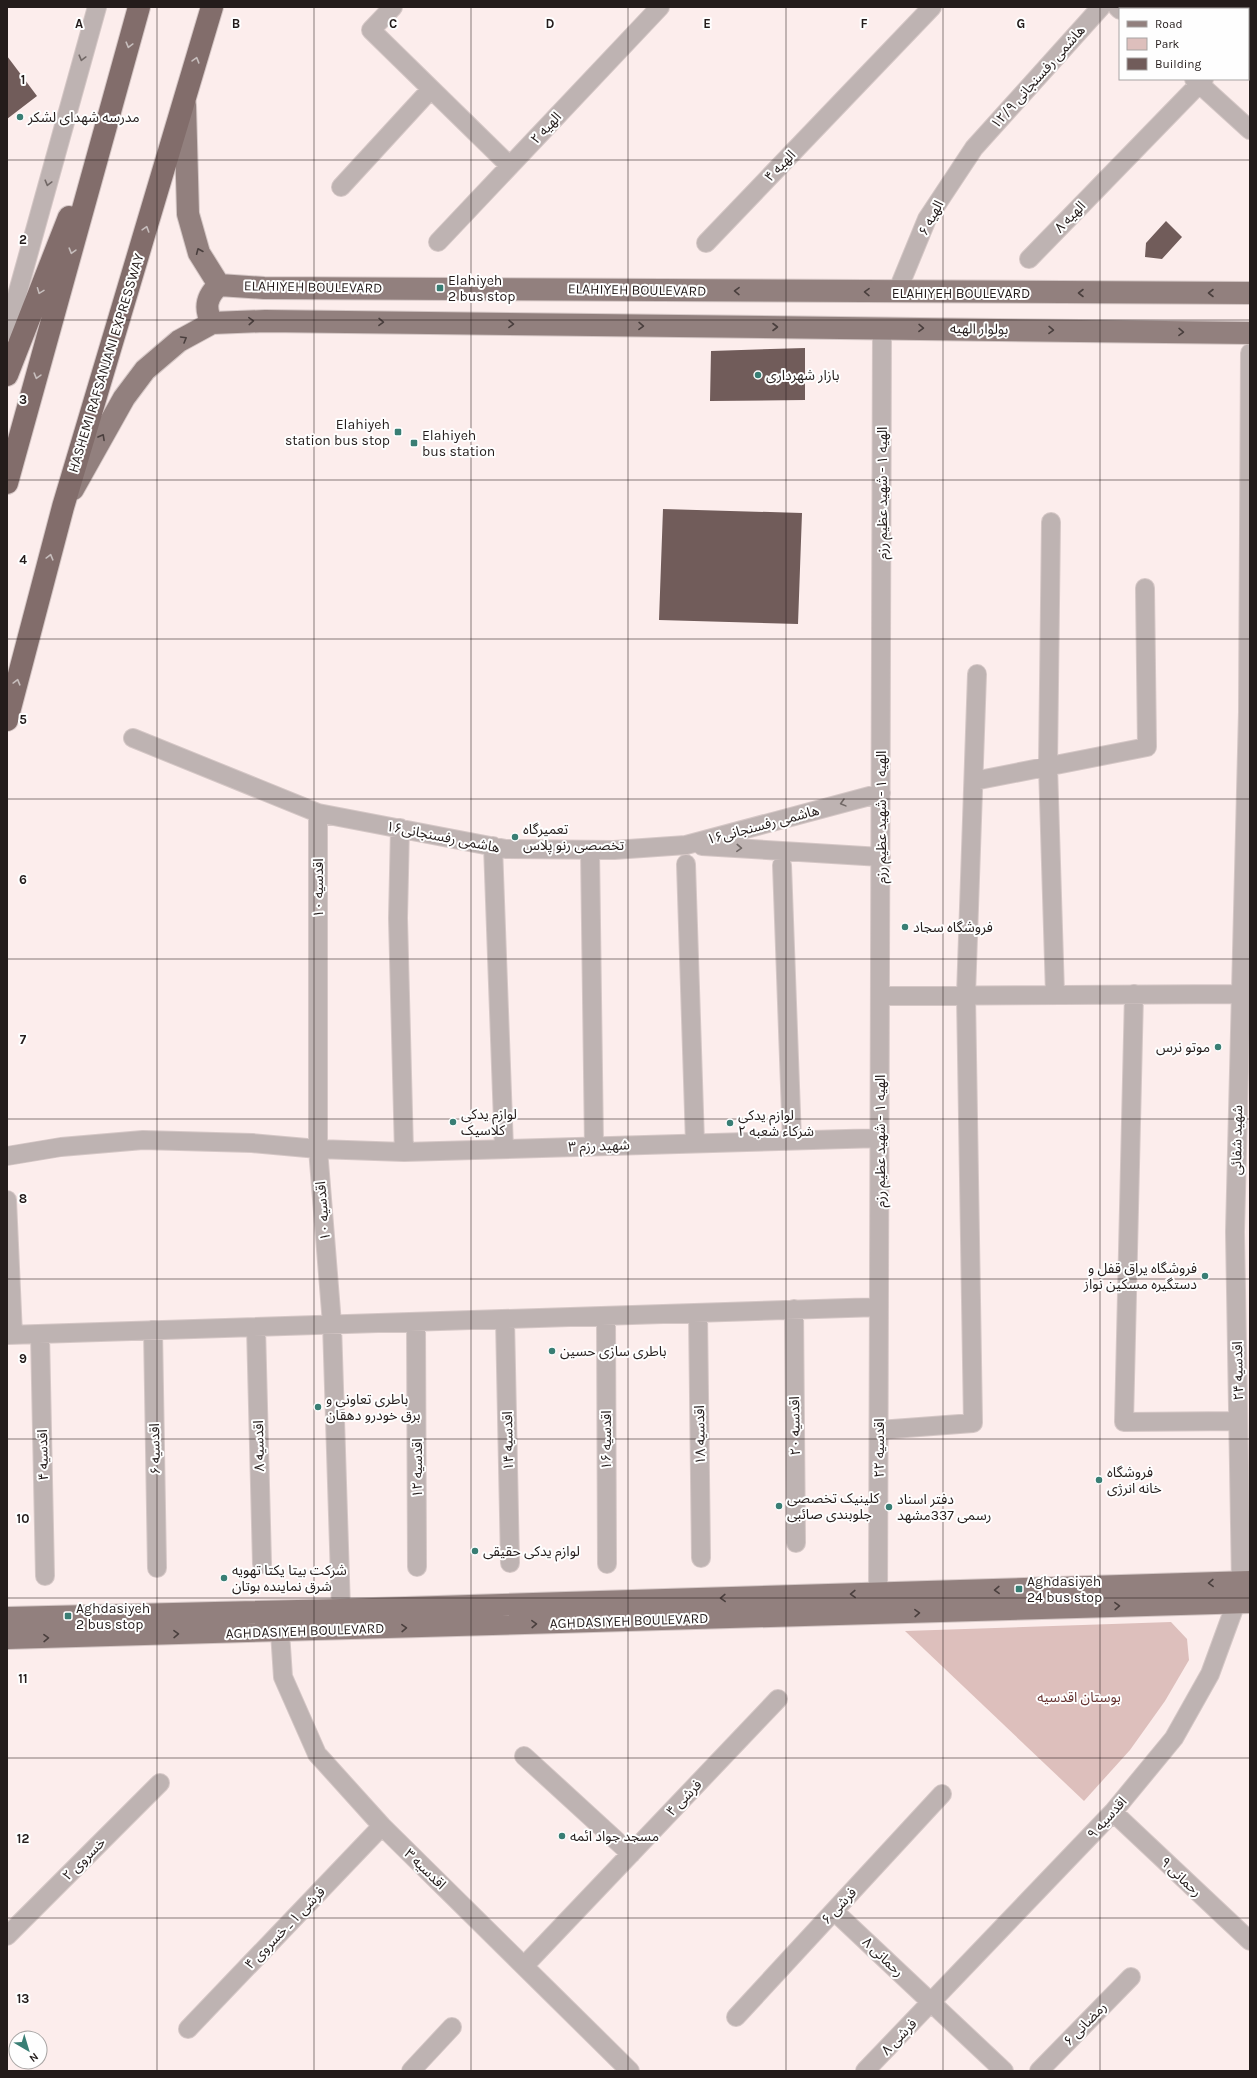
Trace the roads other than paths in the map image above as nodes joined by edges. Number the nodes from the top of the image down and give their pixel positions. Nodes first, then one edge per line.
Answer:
1 (96, 7) edge
2 (139, 7) edge
3 (212, 7) edge
4 (393, 7) edge
5 (932, 7) edge
6 (1101, 7) edge
7 (657, 10) edge
8 (1199, 81) edge
9 (431, 89) junction
10 (185, 97) junction
11 (115, 98) junction
12 (1250, 130) edge
13 (974, 148) joint
14 (510, 166) junction
15 (341, 187) dead end
16 (438, 242) dead end
17 (706, 243) dead end
18 (1030, 258) dead end
19 (219, 285) junction
20 (897, 292) junction
21 (1250, 293) edge
22 (212, 323) junction
23 (882, 327) junction
24 (7, 331) edge
25 (1250, 333) edge
26 (1250, 353) edge
27 (7, 375) edge
28 (7, 483) edge
29 (63, 508) junction
30 (1051, 522) dead end
31 (1145, 588) dead end
32 (978, 674) dead end
33 (1249, 712) edge
34 (7, 720) edge
35 (133, 738) dead end
36 (1048, 766) junction
37 (974, 781) junction
38 (881, 793) junction
39 (318, 813) junction
40 (400, 828) junction
41 (686, 845) junction
42 (493, 846) junction
43 (590, 850) junction
44 (881, 857) junction
45 (686, 864) dead end
46 (782, 865) dead end
47 (1054, 994) junction
48 (1134, 994) junction
49 (1241, 994) junction
50 (966, 995) junction
51 (880, 996) junction
52 (880, 1138) junction
53 (792, 1141) junction
54 (694, 1143) junction
55 (594, 1146) junction
56 (318, 1148) junction
57 (504, 1149) junction
58 (404, 1152) junction
59 (7, 1156) edge
60 (7, 1200) edge
61 (1242, 1235) edge
62 (879, 1307) junction
63 (794, 1309) junction
64 (698, 1313) junction
65 (606, 1316) junction
66 (505, 1319) junction
67 (416, 1322) junction
68 (332, 1324) junction
69 (256, 1327) junction
70 (153, 1330) junction
71 (40, 1334) junction
72 (10, 1335) edge
73 (1238, 1421) junction
74 (879, 1430) junction
75 (796, 1543) dead end
76 (701, 1558) dead end
77 (510, 1563) dead end
78 (262, 1564) dead end
79 (607, 1564) dead end
80 (418, 1567) dead end
81 (157, 1568) dead end
82 (45, 1576) dead end
83 (1244, 1592) edge
84 (878, 1604) junction
85 (341, 1610) junction
86 (7, 1618) edge
87 (280, 1632) junction
88 (7, 1638) edge
89 (778, 1699) dead end
90 (524, 1756) dead end
91 (160, 1782) dead end
92 (942, 1794) dead end
93 (1113, 1812) junction
94 (382, 1826) junction
95 (631, 1854) junction
96 (834, 1911) junction
97 (7, 1936) edge
98 (1250, 1942) edge
99 (524, 1966) junction
100 (1131, 1977) dead end
101 (932, 2003) junction
102 (736, 2017) dead end
103 (452, 2027) dead end
104 (188, 2029) dead end
105 (411, 2071) edge
106 (630, 2071) edge
107 (865, 2071) edge
108 (1004, 2071) edge
109 (1039, 2071) edge

1 -> 24 street
2 -> 11 highway
10 -> 3 highway, HASHEMI RAFSANJANI EXPRESSWAY
4 - 9 street
5 - 17 street, الهیه ۴
6 - 13 street, هاشمی رفسنجانی ۱۲/۹
7 - 14 street, الهیه ۲
8 - 12 street
8 - 18 street, الهیه ۸
9 - 14 street
9 - 15 street
19 -> 10 main road
29 -> 10 highway, HASHEMI RAFSANJANI EXPRESSWAY
11 -> 27 highway
11 -> 28 highway
13 - 20 street, الهیه ۶
14 - 16 street, الهیه ۲
20 -> 19 main road, ELAHIYEH BOULEVARD
19 - 22 main road
21 -> 20 main road, ELAHIYEH BOULEVARD
22 -> 23 main road
29 -> 22 main road
23 -> 25 main road, بولوار الهیه
23 - 38 street, الهیه ۱ - شهید عظیم رزم
26 - 33 street, شهید شفائی
34 -> 29 highway, HASHEMI RAFSANJANI EXPRESSWAY
30 - 36 street
31 - 36 street
32 - 37 street
33 - 49 street, شهید شفائی
35 - 39 street, هاشمی رفسنجانی۱۶
36 - 37 street
36 - 47 street
37 - 50 street
38 -> 41 street, هاشمی رفسنجانی۱۶
38 - 44 street, الهیه ۱ - شهید عظیم رزم
39 - 40 street, هاشمی رفسنجانی۱۶
39 - 56 street, اقدسیه ۱۰
40 - 42 street, هاشمی رفسنجانی۱۶
40 - 58 street
41 - 43 street, هاشمی رفسنجانی۱۶
41 -> 44 street
42 - 43 street, هاشمی رفسنجانی۱۶
42 - 57 street
43 - 55 street
44 - 51 street, الهیه ۱ - شهید عظیم رزم
45 - 54 street
46 - 53 street
47 - 48 street
47 - 50 street
48 - 49 street
48 - 73 street
49 - 61 street, شهید شفائی
50 - 51 street
50 - 74 street
51 - 52 street, الهیه ۱ - شهید عظیم رزم
52 - 53 street, شهید رزم ۳
52 - 62 street, الهیه ۱ - شهید عظیم رزم
53 - 54 street, شهید رزم ۳
54 - 55 street, شهید رزم ۳
55 - 57 street, شهید رزم ۳
56 - 58 street, شهید رزم ۳
56 - 59 street, شهید رزم ۳
56 - 68 street, اقدسیه ۱۰
57 - 58 street, شهید رزم ۳
60 - 72 street
61 - 73 street, اقدسیه ۲۴
62 - 63 street
62 - 74 street, اقدسیه ۲۲
63 - 64 street
63 - 75 street, اقدسیه ۲۰
64 - 65 street
64 - 76 street, اقدسیه ۱۸
65 - 66 street
65 - 79 street, اقدسیه ۱۶
66 - 67 street
66 - 77 street, اقدسیه ۱۴
67 - 68 street
67 - 80 street, اقدسیه ۱۲
68 - 69 street
68 - 85 street, اقدسیه ۱۰
69 - 70 street
69 - 78 street, اقدسیه ۸
70 - 71 street
70 - 81 street, اقدسیه ۶
71 - 72 street
71 - 82 street, اقدسیه ۴
73 - 83 street, اقدسیه ۲۴
74 - 84 street, اقدسیه ۲۲
83 - 84 main road, AGHDASIYEH BOULEVARD
83 - 93 street, اقدسیه ۹
84 -> 85 main road, AGHDASIYEH BOULEVARD
87 -> 84 main road, AGHDASIYEH BOULEVARD
85 - 86 main road, AGHDASIYEH BOULEVARD
88 -> 87 main road, AGHDASIYEH BOULEVARD
87 - 94 street, اقدسیه ۳
89 - 95 street, فرشی ۴
90 - 95 street
91 - 97 street, خسروی ۲
92 - 96 street, فرشی ۶
93 - 98 street, رحمانی ۹
93 - 101 street, اقدسیه ۹
94 - 99 street, اقدسیه ۳
94 - 104 street, فرشی ۱ ـ خسروی ۴
95 - 99 street, فرشی ۴
96 - 101 street, رحمانی ۸
96 - 102 street, فرشی ۶
99 - 106 street, اقدسیه ۳
100 - 109 street, رمضانی ۶
101 - 107 street, فرشی ۸
101 - 108 street, رحمانی ۸
103 - 105 street

